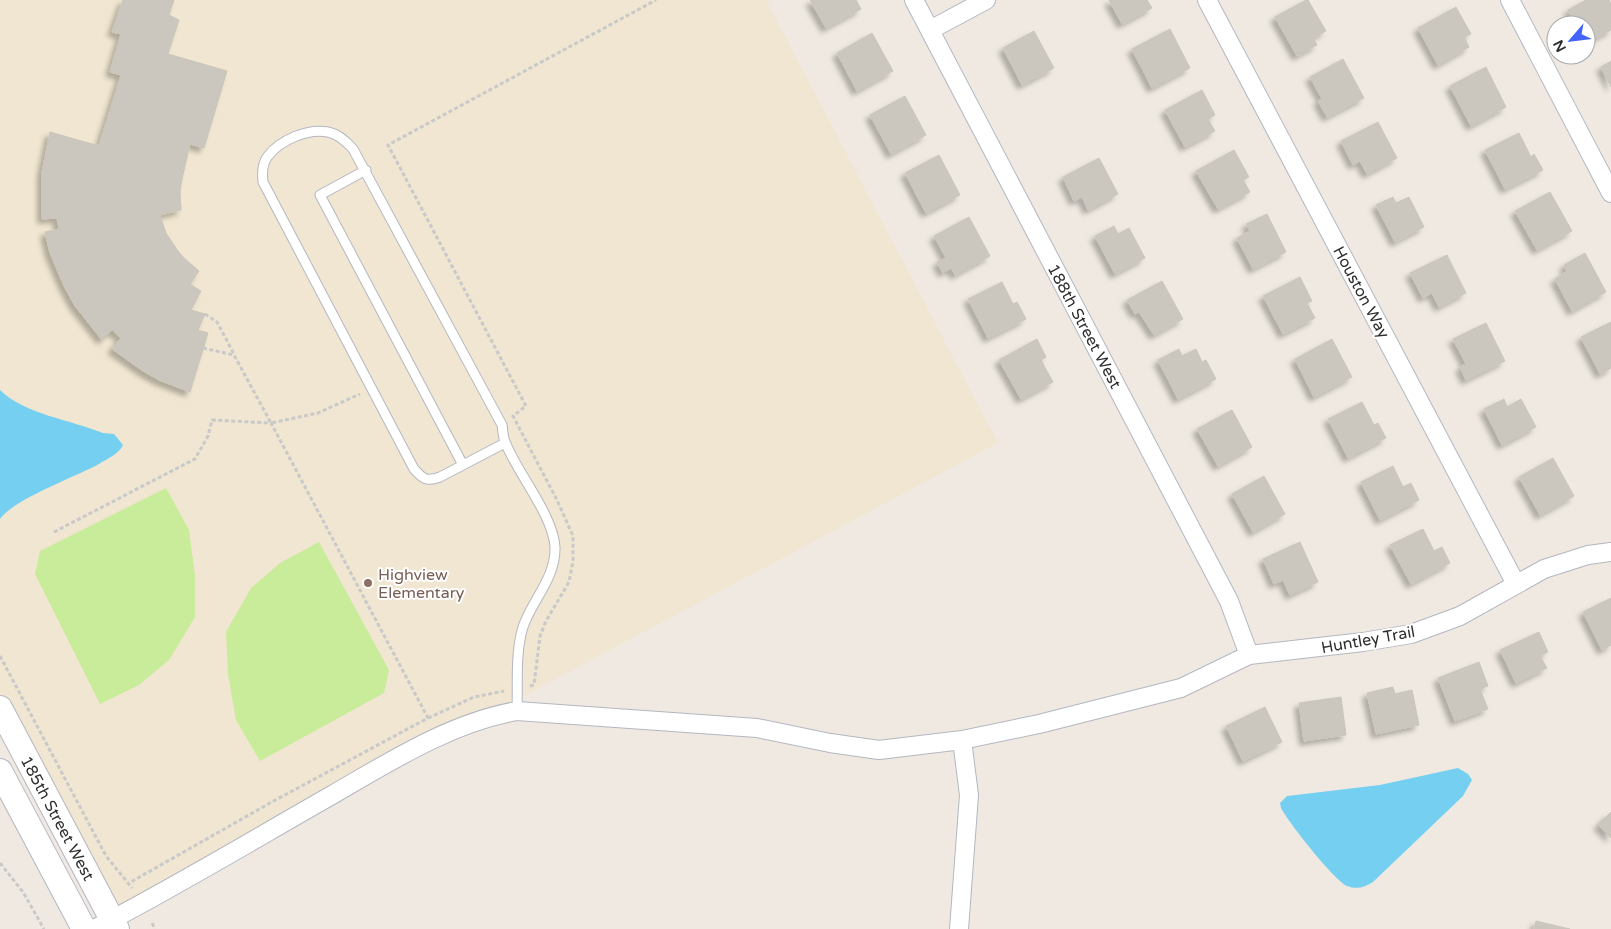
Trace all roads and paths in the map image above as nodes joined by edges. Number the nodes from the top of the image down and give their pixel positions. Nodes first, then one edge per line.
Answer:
1 (656, 0) edge
2 (914, 0) edge
3 (986, 0) edge
4 (1207, 0) edge
5 (1510, 0) edge
6 (930, 30) junction
7 (366, 170) junction
8 (1611, 193) edge
9 (205, 314) dead end
10 (203, 348) dead end
11 (234, 355) junction
12 (372, 388) junction
13 (270, 423) junction
14 (505, 443) junction
15 (463, 465) junction
16 (54, 532) dead end
17 (1611, 552) edge
18 (1516, 584) junction
19 (1249, 655) junction
20 (0, 656) edge
21 (518, 689) junction
22 (0, 708) edge
23 (518, 711) junction
24 (428, 718) junction
25 (962, 740) junction
26 (0, 771) edge
27 (0, 863) edge
28 (129, 884) junction
29 (132, 888) dead end
30 (152, 923) dead end
31 (107, 926) edge
32 (44, 929) edge
33 (84, 929) edge
34 (155, 929) edge
35 (958, 929) edge

1 - 21 path
2 - 6 street, 188th Street West
3 - 6 street
4 - 18 street, Houston Way
5 - 8 street
6 - 19 street, 188th Street West
7 - 12 lane
7 - 14 lane
7 - 15 lane
9 - 11 path
10 - 11 path
11 - 13 path
12 - 13 path
12 - 15 lane
13 - 16 path
13 - 24 path
14 - 15 lane
14 - 21 lane
17 - 18 street, Huntley Trail
18 - 19 street, Huntley Trail
19 - 25 street, Huntley Trail
20 - 28 path
21 - 23 lane
21 - 24 path
22 - 31 street, 185th Street West
23 - 25 street, Huntley Trail
23 - 31 street, Huntley Trail
24 - 28 path
25 - 35 street
26 - 33 street, 185th Street West
27 - 32 path
28 - 29 path
30 - 34 path

